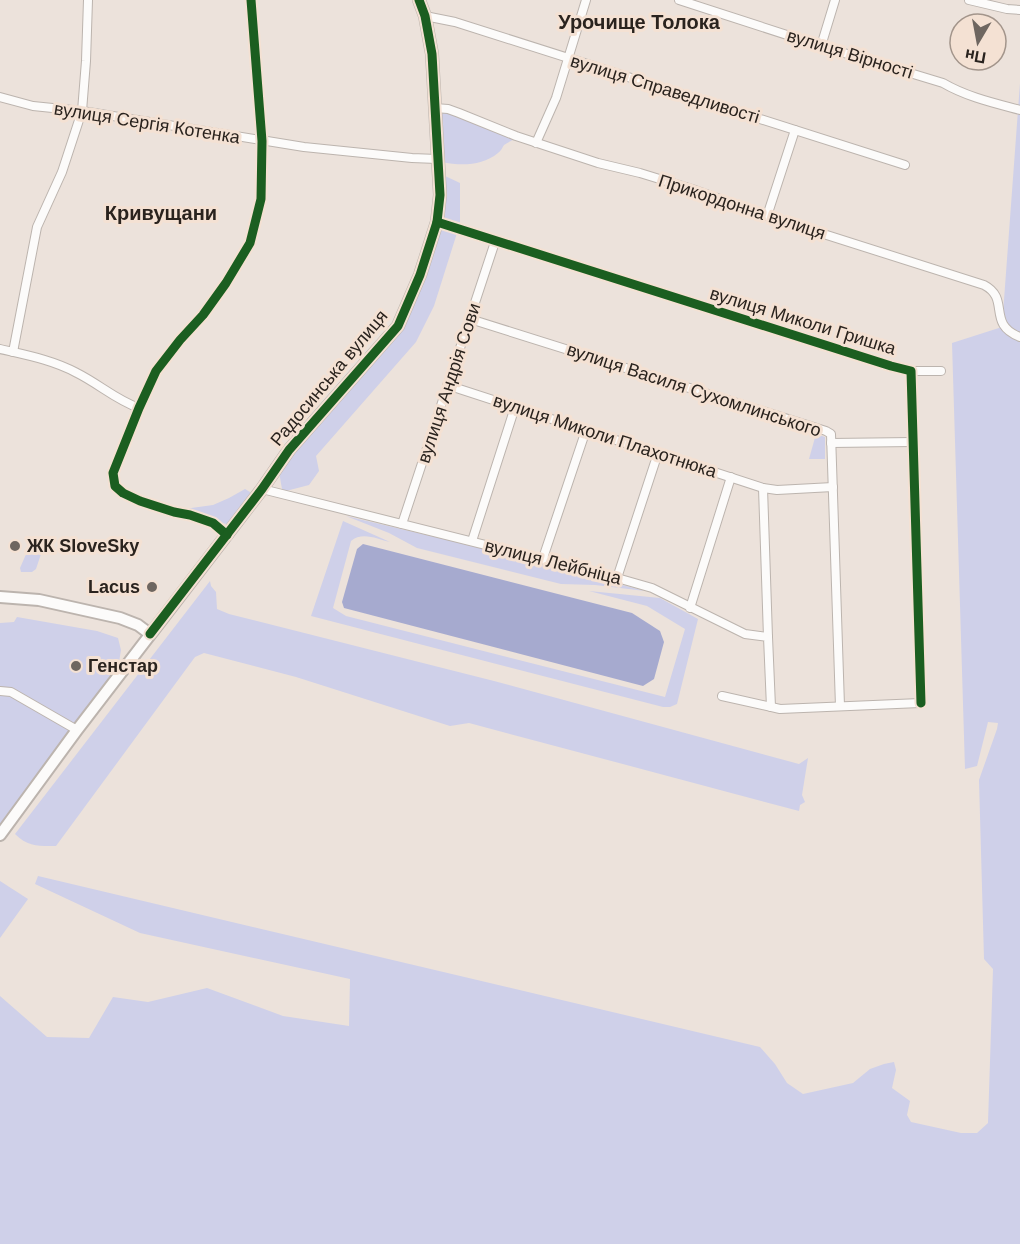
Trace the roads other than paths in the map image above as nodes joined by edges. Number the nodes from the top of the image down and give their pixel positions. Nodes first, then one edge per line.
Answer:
1 (88, 0) edge
2 (250, 0) edge
3 (419, 0) edge
4 (586, 0) edge
5 (679, 0) edge
6 (835, 0) edge
7 (969, 0) edge
8 (1020, 10) edge
9 (425, 16) junction
10 (821, 46) junction
11 (568, 58) junction
12 (0, 97) edge
13 (435, 108) junction
14 (1020, 110) edge
15 (82, 111) junction
16 (795, 130) junction
17 (262, 141) junction
18 (536, 143) junction
19 (437, 159) junction
20 (905, 165) dead end
21 (767, 216) junction
22 (437, 222) junction
23 (495, 242) junction
24 (470, 319) junction
25 (1020, 337) edge
26 (0, 350) edge
27 (13, 352) junction
28 (911, 371) junction
29 (941, 371) dead end
30 (447, 385) junction
31 (515, 407) junction
32 (139, 408) junction
33 (586, 430) junction
34 (913, 442) junction
35 (831, 443) junction
36 (658, 453) junction
37 (731, 477) junction
38 (833, 487) junction
39 (763, 488) junction
40 (262, 489) junction
41 (402, 524) junction
42 (227, 536) junction
43 (472, 541) junction
44 (543, 558) junction
45 (617, 578) junction
46 (0, 597) edge
47 (690, 608) junction
48 (150, 634) junction
49 (768, 637) junction
50 (0, 692) edge
51 (722, 696) dead end
52 (840, 706) junction
53 (771, 707) junction
54 (77, 730) junction
55 (0, 835) edge

1 - 15 street
2 - 17 street
3 - 9 street, Радосинська вулиця
4 - 11 street
5 - 10 street, вулиця Вірності
6 - 10 street
7 - 8 street
9 - 11 street, вулиця Справедливості
9 - 13 street, Радосинська вулиця
10 - 14 street, вулиця Вірності
11 - 16 street, вулиця Справедливості
11 - 18 street
12 - 15 street, вулиця Сергія Котенка
13 - 18 street, Прикордонна вулиця
13 - 19 street, Радосинська вулиця
15 - 17 street, вулиця Сергія Котенка
15 - 27 street
16 - 20 street, вулиця Справедливості
16 - 21 street
17 - 19 street, вулиця Сергія Котенка
17 - 32 street
18 - 21 street, Прикордонна вулиця
19 - 22 street, Радосинська вулиця
21 - 25 street, Прикордонна вулиця
22 - 23 street, вулиця Миколи Гришка
22 - 40 street, Радосинська вулиця
23 - 24 street, вулиця Андрія Сови
23 - 28 street, вулиця Миколи Гришка
24 - 30 street, вулиця Андрія Сови
24 - 35 street, вулиця Василя Сухомлинського
26 - 27 street
27 - 32 street
28 - 29 street
28 - 34 street, вулиця Миколи Гришка
30 - 31 street, вулиця Миколи Плахотнюка
30 - 41 street, вулиця Андрія Сови
31 - 33 street, вулиця Миколи Плахотнюка
31 - 43 street
32 - 42 street
33 - 36 street, вулиця Миколи Плахотнюка
33 - 44 street
34 - 35 street
34 - 52 street, вулиця Миколи Гришка
35 - 38 street, вулиця Василя Сухомлинського
36 - 37 street, вулиця Миколи Плахотнюка
36 - 45 street
37 - 39 street, вулиця Миколи Плахотнюка
37 - 47 street
38 - 39 street, вулиця Миколи Плахотнюка
38 - 52 street, вулиця Василя Сухомлинського
39 - 49 street
40 - 41 street, вулиця Лейбніца
40 - 42 street, Радосинська вулиця
41 - 43 street, вулиця Лейбніца
42 - 48 street, Радосинська вулиця
43 - 44 street, вулиця Лейбніца
44 - 45 street, вулиця Лейбніца
45 - 47 street, вулиця Лейбніца
46 - 48 street
47 - 49 street, вулиця Лейбніца
48 - 54 street, Радосинська вулиця
49 - 53 street
50 - 54 street
51 - 53 street
52 - 53 street
54 - 55 street, Радосинська вулиця

